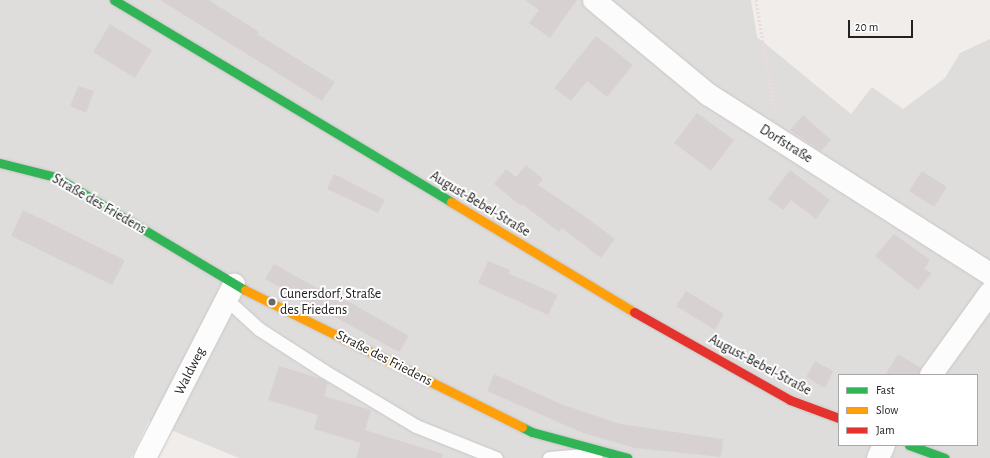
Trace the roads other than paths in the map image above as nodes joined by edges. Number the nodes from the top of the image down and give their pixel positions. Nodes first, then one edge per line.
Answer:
1 (114, 0) edge
2 (594, 0) edge
3 (0, 163) edge
4 (990, 274) edge
5 (230, 292) junction
6 (990, 293) edge
7 (932, 374) edge
8 (838, 418) edge
9 (884, 446) edge
10 (912, 446) edge
11 (609, 453) junction
12 (145, 458) edge
13 (496, 458) edge
14 (549, 458) edge
15 (628, 458) edge
16 (878, 458) edge
17 (945, 458) edge

1 - 8 main road, August-Bebel-Straße
2 - 4 street, Dorfstraße
3 - 5 main road, Straße des Friedens
5 - 11 main road, Straße des Friedens
5 - 12 street, Waldweg
5 - 13 lane
6 - 7 street
9 - 16 street
10 - 17 main road
11 - 14 lane
11 - 15 main road, Straße des Friedens

